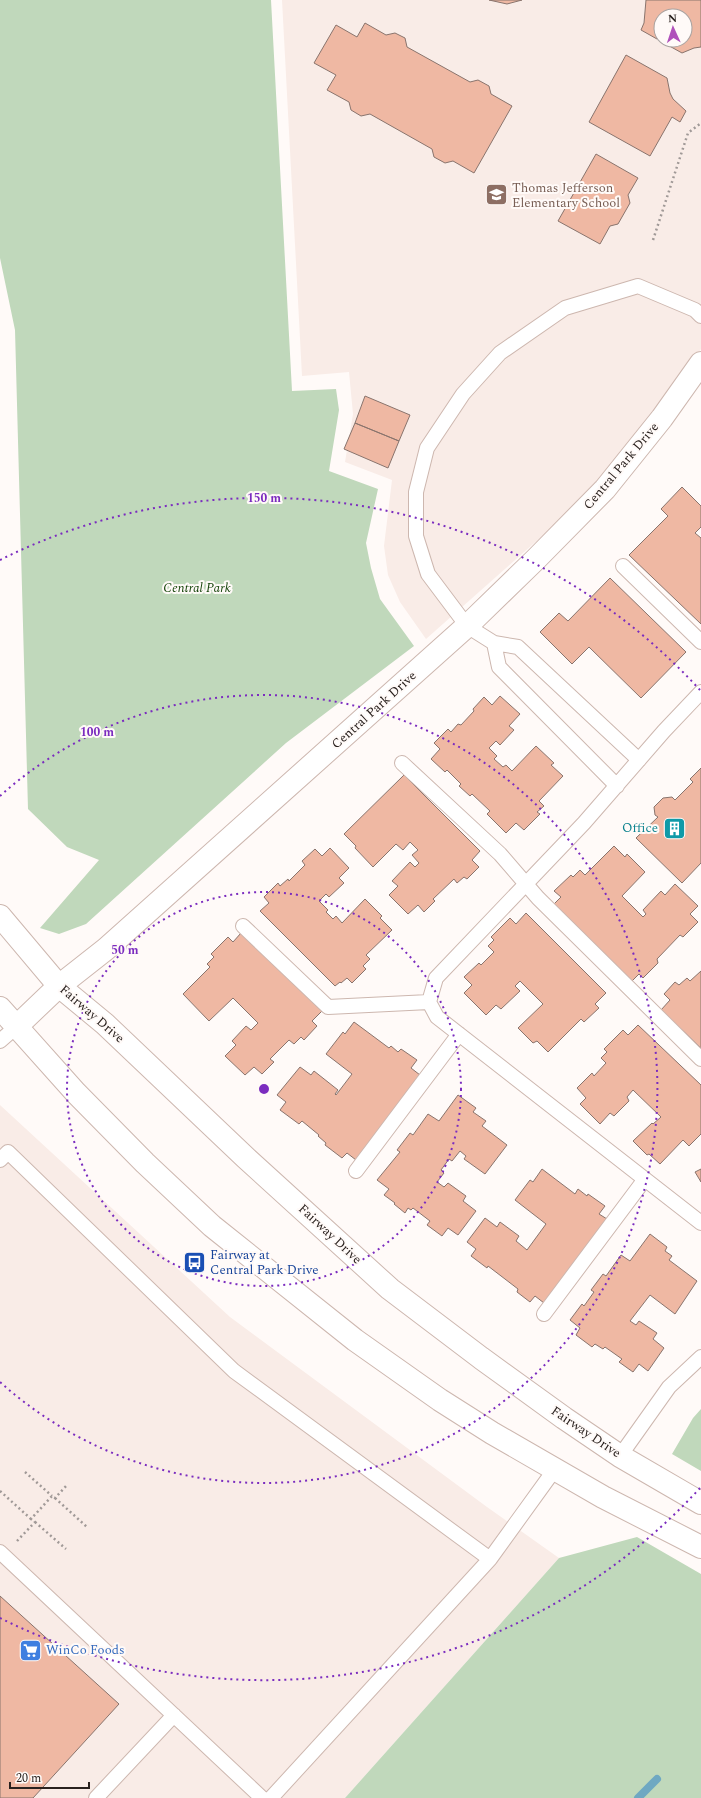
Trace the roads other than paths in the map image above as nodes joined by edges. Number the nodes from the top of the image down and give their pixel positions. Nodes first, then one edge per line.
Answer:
1 (701, 316) edge
2 (701, 363) edge
3 (624, 566) dead end
4 (467, 626) junction
5 (701, 642) edge
6 (494, 643) junction
7 (701, 692) edge
8 (640, 760) junction
9 (402, 763) dead end
10 (617, 786) junction
11 (526, 884) junction
12 (0, 916) edge
13 (243, 926) dead end
14 (59, 986) junction
15 (429, 1002) junction
16 (0, 1008) edge
17 (16, 1027) junction
18 (458, 1034) junction
19 (0, 1041) edge
20 (701, 1058) edge
21 (0, 1160) edge
22 (356, 1171) dead end
23 (645, 1178) junction
24 (701, 1223) edge
25 (544, 1314) dead end
26 (701, 1357) edge
27 (620, 1456) junction
28 (555, 1469) junction
29 (701, 1503) edge
30 (695, 1544) edge
31 (2, 1554) edge
32 (490, 1559) junction
33 (174, 1716) junction
34 (96, 1798) edge
35 (262, 1798) edge
36 (271, 1798) edge

1 - 4 lane
2 - 4 main road, Central Park Drive
3 - 5 lane
4 - 6 lane
4 - 14 main road, Central Park Drive
6 - 8 lane
6 - 10 lane
7 - 8 lane
8 - 10 lane
9 - 11 lane
10 - 11 lane
11 - 15 lane
11 - 20 lane
12 - 14 main road, Fairway Drive
13 - 15 lane
14 - 17 main road, Central Park Drive
14 - 27 main road, Fairway Drive
15 - 18 lane
16 - 17 main road
17 - 19 lane
17 - 28 main road
18 - 22 lane
18 - 23 lane
21 - 32 lane
23 - 24 lane
23 - 25 lane
26 - 27 lane
27 - 29 main road, Fairway Drive
28 - 30 main road
28 - 32 lane
31 - 33 lane
32 - 36 lane
33 - 34 lane
33 - 35 lane

